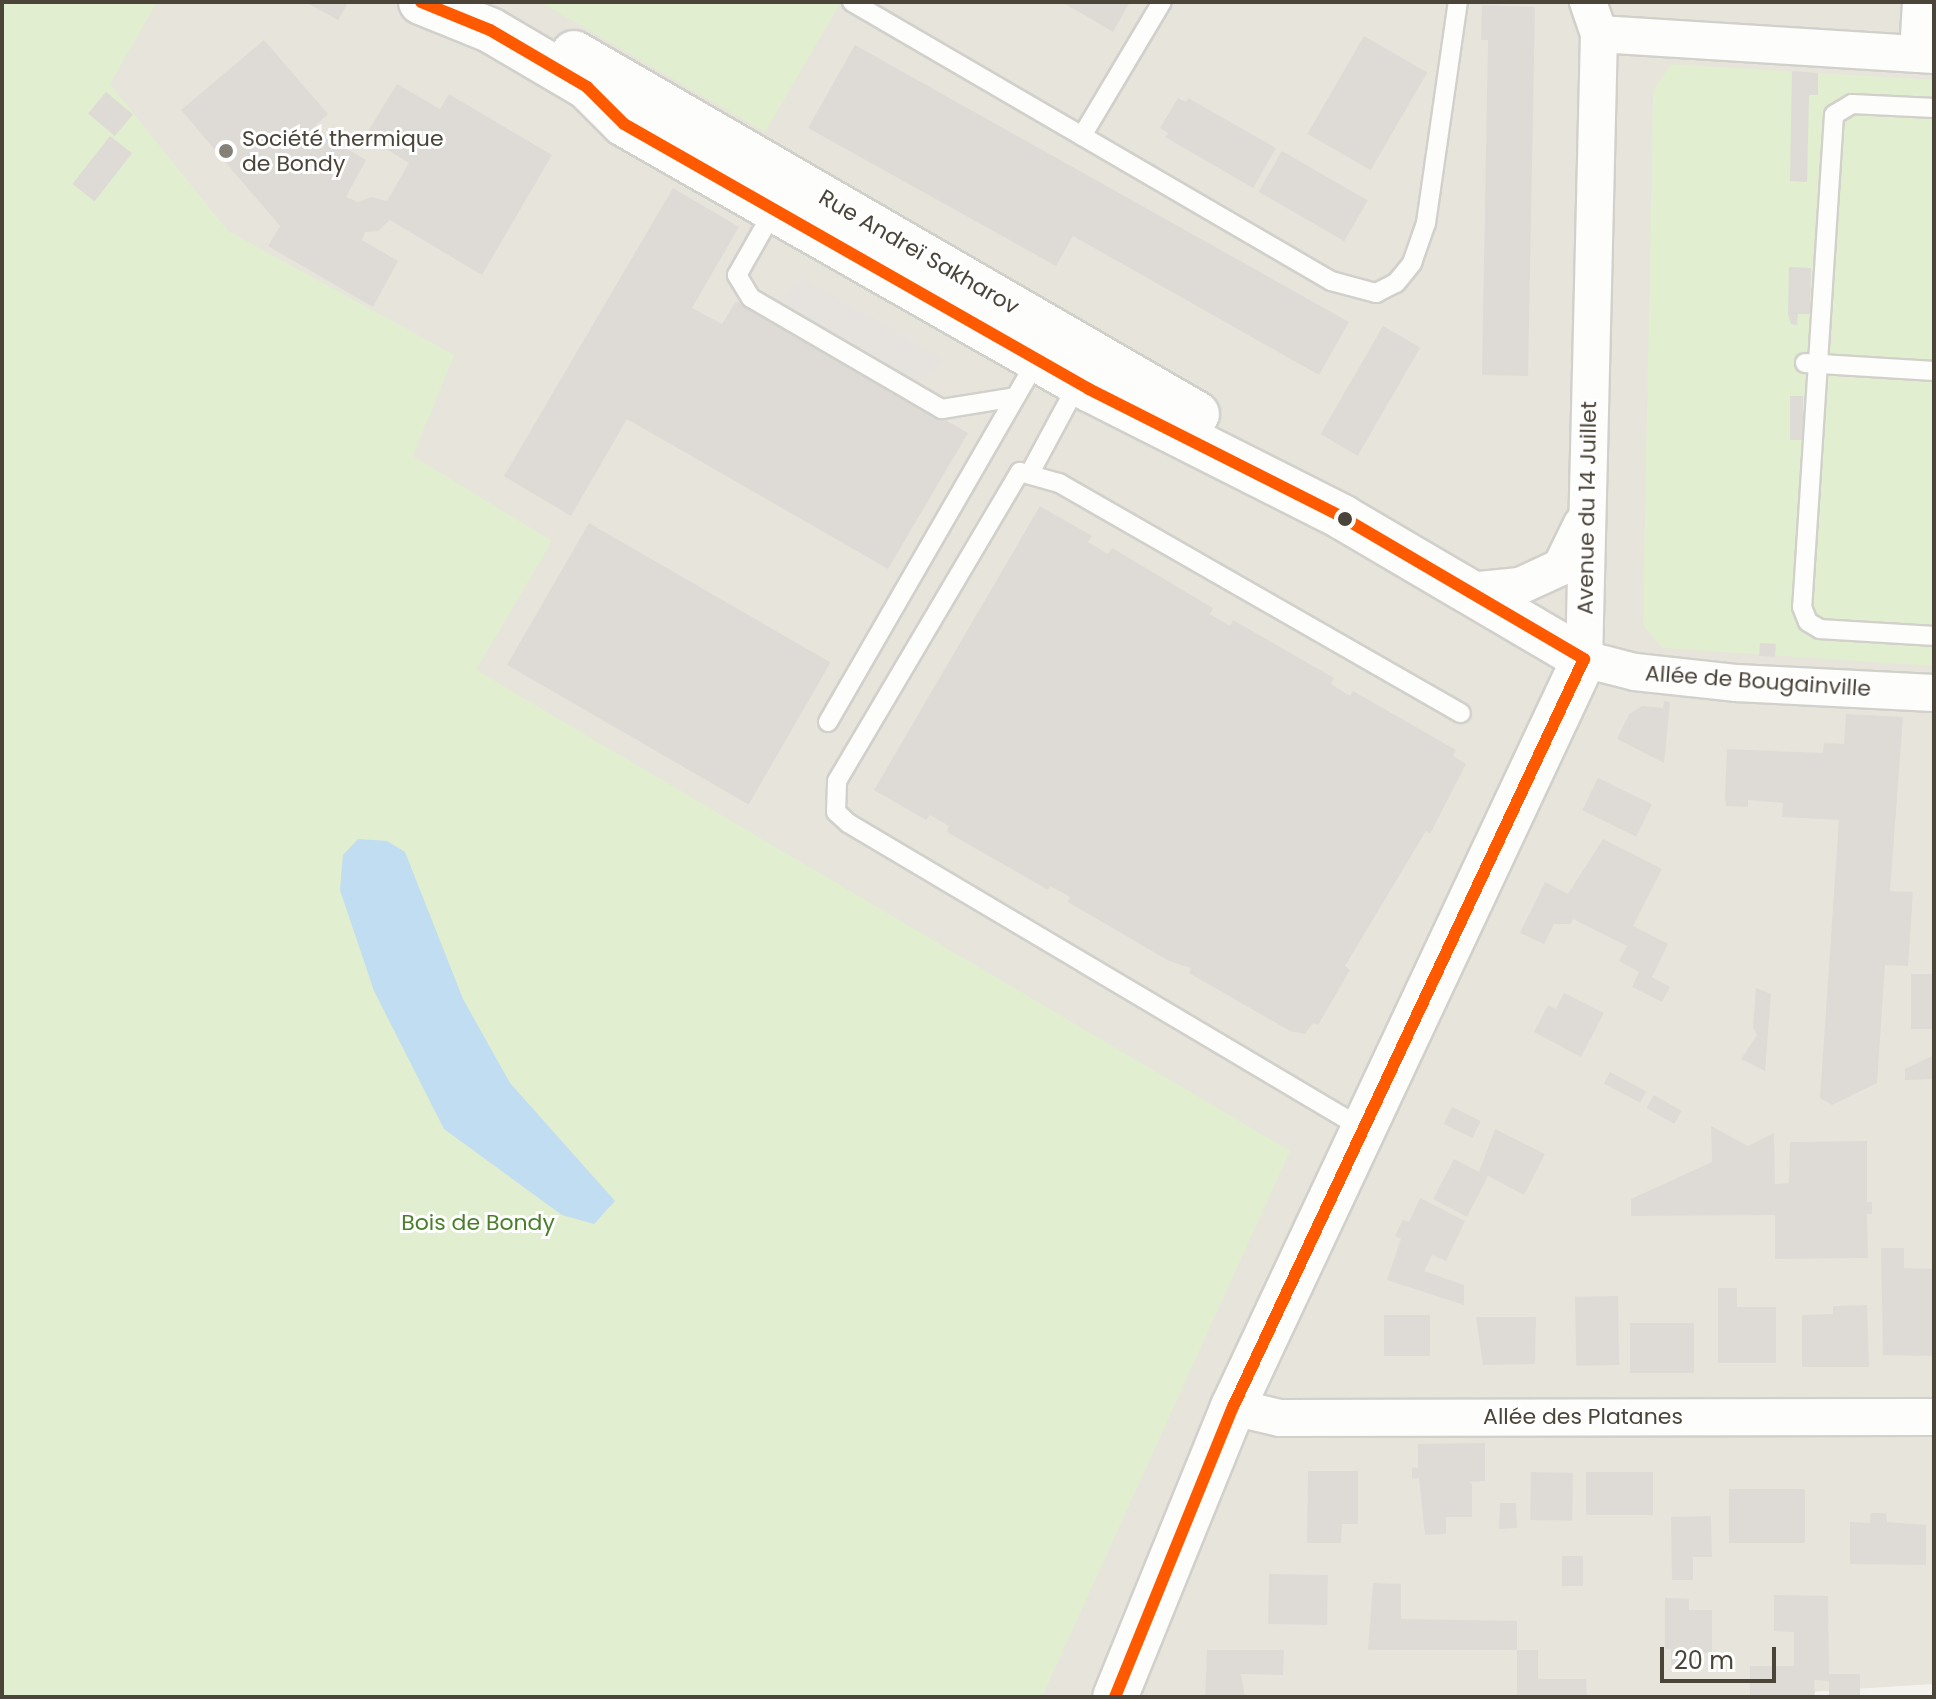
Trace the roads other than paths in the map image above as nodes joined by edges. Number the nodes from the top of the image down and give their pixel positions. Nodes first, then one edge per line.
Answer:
1 (421, 2) edge
2 (486, 2) edge
3 (852, 2) edge
4 (1162, 2) edge
5 (1458, 2) edge
6 (1921, 2) edge
7 (1594, 18) edge
8 (1926, 55) edge
9 (1934, 108) edge
10 (1082, 136) junction
11 (774, 210) junction
12 (1037, 360) junction
13 (1811, 363) junction
14 (1087, 369) junction
15 (1934, 371) edge
16 (1015, 397) junction
17 (1031, 471) junction
18 (1586, 515) junction
19 (1469, 591) junction
20 (1934, 636) edge
21 (1584, 659) junction
22 (1934, 693) edge
23 (1461, 713) dead end
24 (828, 722) dead end
25 (1360, 1127) junction
26 (1233, 1407) junction
27 (1934, 1417) edge
28 (1115, 1697) edge

1 - 11 street, Rue Andreï Sakharov
2 - 14 street, Rue Andreï Sakharov
3 - 10 lane
4 - 10 lane
5 - 10 lane
6 - 8 street
7 - 8 street
7 - 18 street, Avenue du 14 Juillet
9 - 13 lane
11 - 12 street, Rue Andreï Sakharov
11 - 16 lane
12 - 14 street, Rue Andreï Sakharov
12 - 16 lane
13 - 15 lane
13 - 20 lane
14 - 17 lane
14 - 19 street, Rue Andreï Sakharov
16 - 24 lane
17 - 23 lane
17 - 25 lane
18 - 19 street
18 - 21 street, Avenue du 14 Juillet
19 - 21 street, Rue Andreï Sakharov
21 - 22 street, Allée de Bougainville
21 - 25 street, Avenue du 14 Juillet
25 - 26 street, Avenue du 14 Juillet
26 - 27 street, Allée des Platanes
26 - 28 street, Avenue du 14 Juillet

